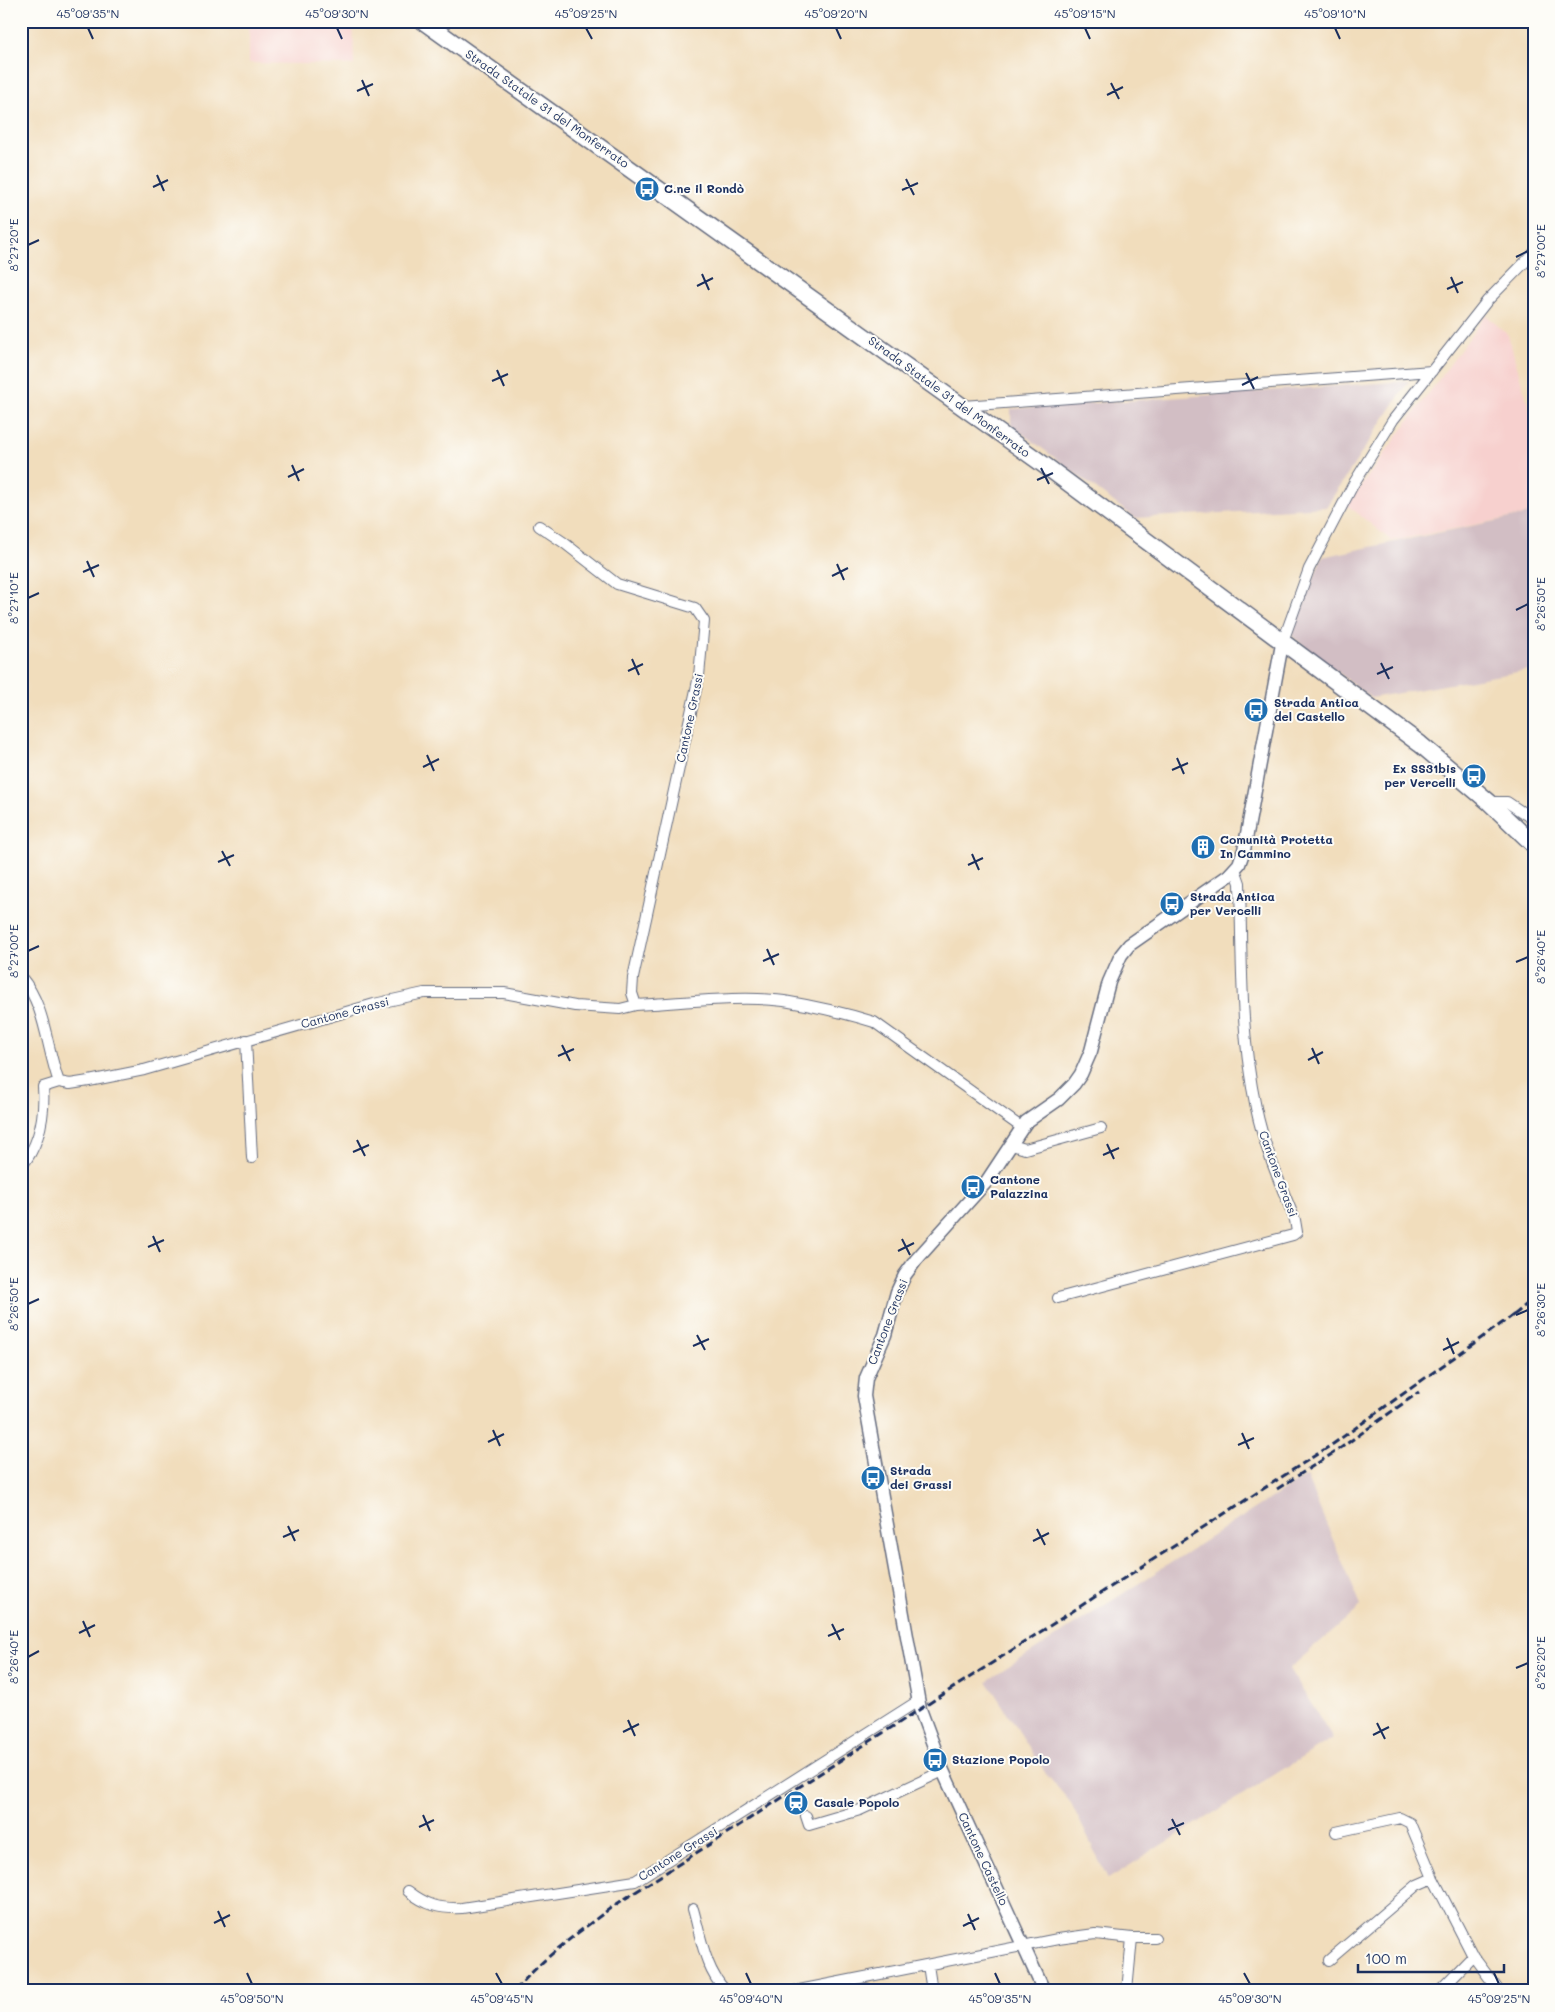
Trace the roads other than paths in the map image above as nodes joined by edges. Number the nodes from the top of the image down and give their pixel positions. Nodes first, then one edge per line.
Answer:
1 (423, 21) edge
2 (1534, 253) edge
3 (1432, 371) junction
4 (962, 406) junction
5 (539, 526) dead end
6 (1282, 644) junction
7 (1489, 802) junction
8 (1534, 820) edge
9 (1534, 845) edge
10 (1235, 869) junction
11 (21, 977) edge
12 (636, 1005) junction
13 (246, 1040) junction
14 (59, 1082) junction
15 (1021, 1128) junction
16 (1101, 1128) dead end
17 (1012, 1145) junction
18 (252, 1158) dead end
19 (21, 1167) edge
20 (1058, 1298) dead end
21 (919, 1705) junction
22 (943, 1771) junction
23 (806, 1816) dead end
24 (1336, 1832) dead end
25 (1433, 1878) junction
26 (408, 1891) dead end
27 (693, 1909) dead end
28 (1132, 1938) junction
29 (1155, 1938) dead end
30 (1024, 1946) junction
31 (1472, 1956) junction
32 (1329, 1960) dead end
33 (928, 1965) junction
34 (1496, 1989) edge
35 (726, 1991) edge
36 (794, 1991) edge
37 (932, 1991) edge
38 (1044, 1991) edge
39 (1127, 1991) edge
40 (1439, 1991) edge

1 - 4 main road, Strada Statale 31 del Monferrato
2 - 3 street
3 - 4 street
3 - 6 street
4 - 6 main road, Strada Statale 31 del Monferrato
5 - 12 street, Cantone Grassi
6 - 7 main road, Strada Statale 31 del Monferrato
6 - 10 street
7 - 8 street
7 - 9 main road, Strada Statale 31 del Monferrato
10 - 15 street, Cantone Grassi
10 - 20 street, Cantone Grassi
11 - 14 street
12 - 13 street, Cantone Grassi
12 - 15 street, Cantone Grassi
13 - 14 street, Cantone Grassi
13 - 18 street
14 - 19 street
15 - 17 street, Cantone Grassi
16 - 17 street
17 - 21 street, Cantone Grassi
21 - 22 street, Cantone Castello
21 - 26 street, Cantone Grassi
22 - 23 street
22 - 30 street, Cantone Castello
24 - 25 street
25 - 31 street
25 - 32 street
27 - 35 street
28 - 29 street
28 - 30 street
28 - 39 street
30 - 33 street
30 - 38 street, Cantone Castello
31 - 34 street
31 - 40 street
33 - 36 street
33 - 37 street

